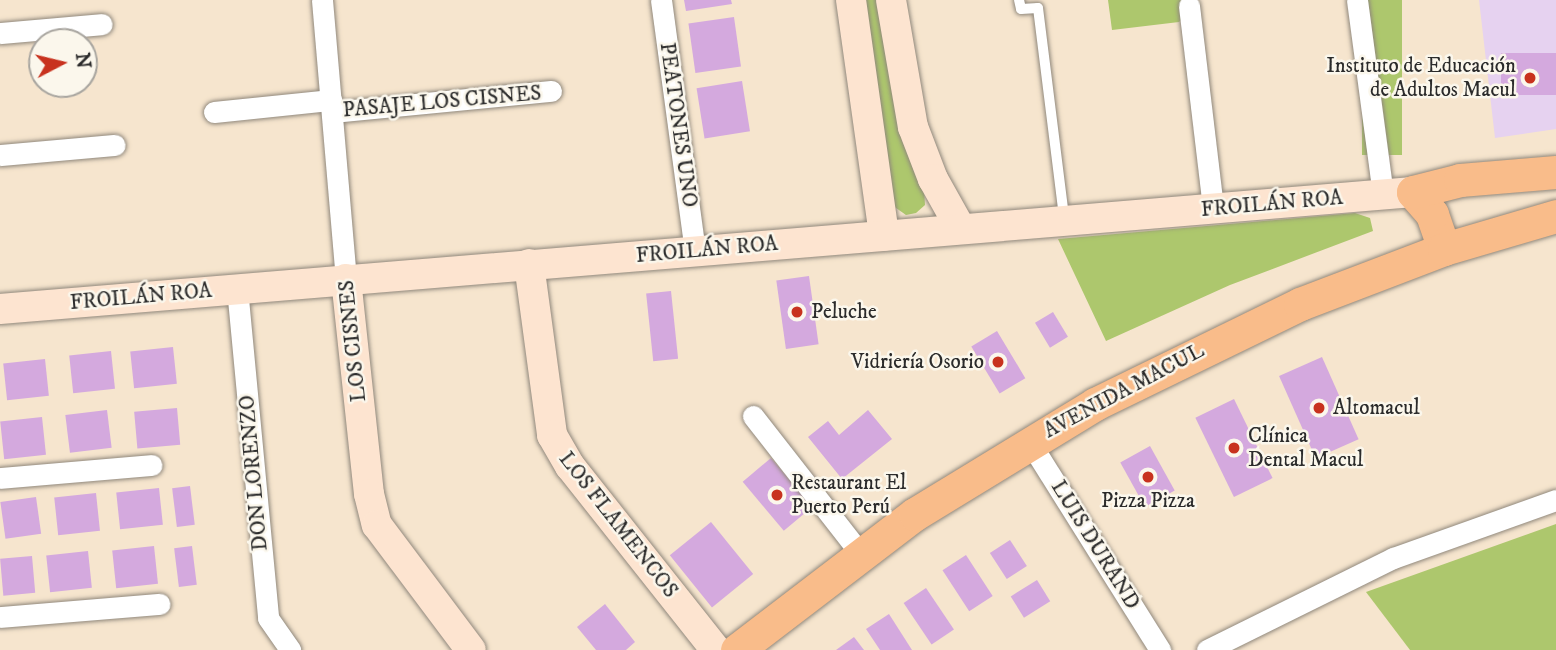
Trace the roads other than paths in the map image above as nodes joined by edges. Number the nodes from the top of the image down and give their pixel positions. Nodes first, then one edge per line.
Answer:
1 (323, 0) edge
2 (661, 0) edge
3 (850, 0) edge
4 (891, 0) edge
5 (1019, 0) edge
6 (1357, 0) edge
7 (1189, 6) dead end
8 (102, 24) dead end
9 (0, 33) edge
10 (551, 91) dead end
11 (331, 106) junction
12 (214, 111) dead end
13 (115, 145) dead end
14 (0, 155) edge
15 (1556, 172) edge
16 (1398, 193) junction
17 (1213, 208) junction
18 (1556, 216) edge
19 (1064, 221) junction
20 (961, 229) junction
21 (884, 236) junction
22 (1444, 249) junction
23 (695, 251) junction
24 (529, 264) junction
25 (346, 279) junction
26 (237, 288) junction
27 (0, 309) edge
28 (753, 416) dead end
29 (1029, 441) junction
30 (151, 465) dead end
31 (0, 478) edge
32 (1556, 500) edge
33 (860, 553) junction
34 (159, 604) dead end
35 (0, 617) edge
36 (289, 650) edge
37 (471, 650) edge
38 (716, 650) edge
39 (737, 650) edge
40 (1160, 650) edge
41 (1207, 650) edge

1 - 11 street, LOS CISNES
2 - 23 street, PEATONES UNO
3 - 21 main road
4 - 20 main road
5 - 19 lane
6 - 16 street
7 - 17 street
8 - 9 street
10 - 11 street, PASAJE LOS CISNES
11 - 12 street, PASAJE LOS CISNES
11 - 25 street, LOS CISNES
13 - 14 street
15 - 16 main road
16 - 17 main road, FROILÁN ROA
16 - 22 main road
17 - 19 main road, FROILÁN ROA
18 - 22 main road, AVENIDA MACUL
19 - 20 main road, FROILÁN ROA
20 - 21 main road, FROILÁN ROA
21 - 23 main road, FROILÁN ROA
22 - 29 main road, AVENIDA MACUL
23 - 24 main road, FROILÁN ROA
24 - 25 main road, FROILÁN ROA
24 - 38 main road, LOS FLAMENCOS
25 - 26 main road, FROILÁN ROA
25 - 37 main road, LOS CISNES
26 - 27 main road, FROILÁN ROA
26 - 36 street, DON LORENZO
28 - 33 street
29 - 33 main road, AVENIDA MACUL
29 - 40 street, LUIS DURAND
30 - 31 street
32 - 41 street
33 - 39 main road, AVENIDA MACUL
34 - 35 street

